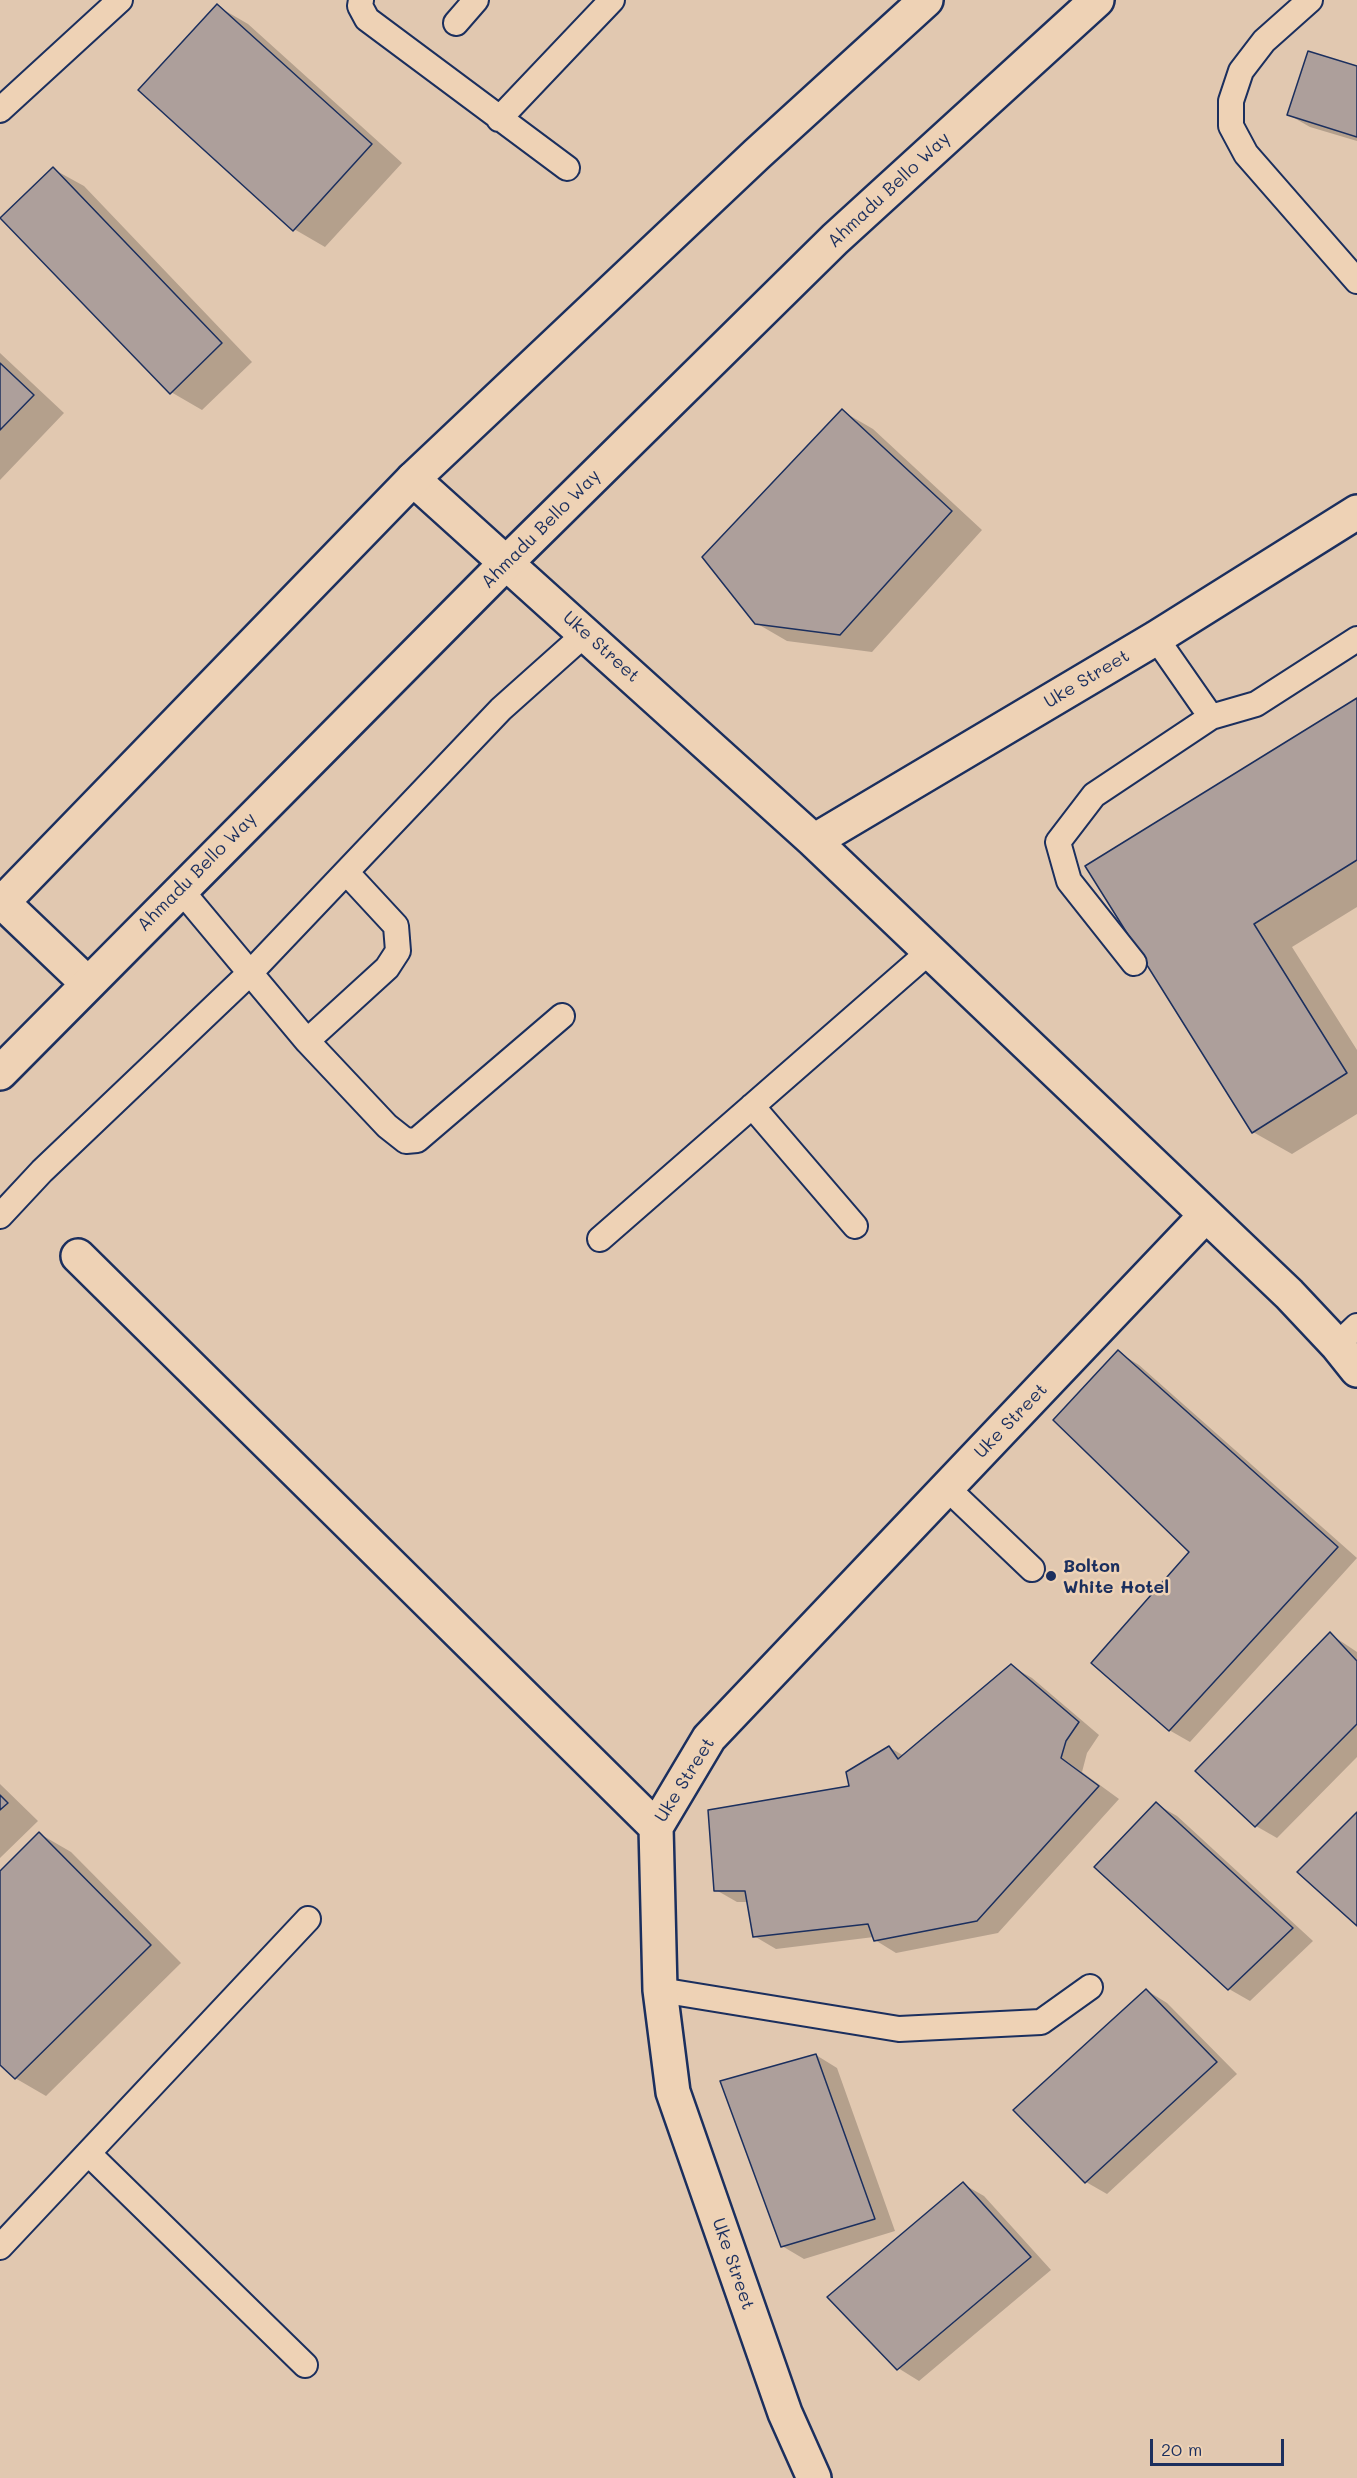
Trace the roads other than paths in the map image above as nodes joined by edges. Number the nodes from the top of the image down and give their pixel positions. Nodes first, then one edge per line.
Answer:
1 (120, 0) edge
2 (361, 0) edge
3 (477, 0) edge
4 (612, 0) edge
5 (926, 0) edge
6 (1097, 0) edge
7 (1310, 0) edge
8 (456, 23) dead end
9 (0, 110) edge
10 (499, 119) junction
11 (567, 168) dead end
12 (1357, 280) edge
13 (413, 479) junction
14 (1357, 512) edge
15 (507, 562) junction
16 (585, 634) junction
17 (1156, 638) junction
18 (1357, 639) edge
19 (1211, 717) junction
20 (814, 841) junction
21 (346, 872) junction
22 (180, 889) junction
23 (1, 902) edge
24 (930, 951) junction
25 (1134, 963) dead end
26 (251, 972) junction
27 (87, 983) junction
28 (561, 1016) dead end
29 (307, 1041) junction
30 (0, 1073) edge
31 (752, 1106) junction
32 (1206, 1215) junction
33 (0, 1216) edge
34 (855, 1226) dead end
35 (600, 1239) dead end
36 (78, 1256) dead end
37 (1347, 1335) edge
38 (1357, 1370) edge
39 (947, 1488) junction
40 (1032, 1569) dead end
41 (656, 1827) junction
42 (308, 1919) dead end
43 (1090, 1987) dead end
44 (660, 1990) junction
45 (89, 2154) junction
46 (0, 2247) edge
47 (304, 2365) dead end
48 (814, 2478) edge

1 - 9 lane
2 - 10 lane
3 - 8 lane
4 - 10 lane
5 - 13 street
6 - 15 street, Ahmadu Bello Way
7 - 12 lane
10 - 11 lane
13 - 15 street, Uke Street
13 - 23 street
14 - 17 street, Uke Street
15 - 16 street, Uke Street
15 - 22 street, Ahmadu Bello Way
16 - 20 street, Uke Street
16 - 21 lane
17 - 19 lane
17 - 20 street, Uke Street
18 - 19 lane
19 - 25 lane
20 - 24 street, Uke Street
21 - 26 lane
21 - 29 lane
22 - 26 lane
22 - 27 street, Ahmadu Bello Way
23 - 27 street
24 - 31 lane
24 - 32 street, Uke Street
26 - 29 lane
26 - 33 lane
27 - 30 street, Ahmadu Bello Way
28 - 29 lane
31 - 34 lane
31 - 35 lane
32 - 37 street, Uke Street
32 - 39 street, Uke Street
36 - 41 street
37 - 38 street, Uke Street
39 - 40 lane
39 - 41 street, Uke Street
41 - 44 street, Uke Street
42 - 45 lane
43 - 44 lane
44 - 48 street, Uke Street
45 - 46 lane
45 - 47 lane

